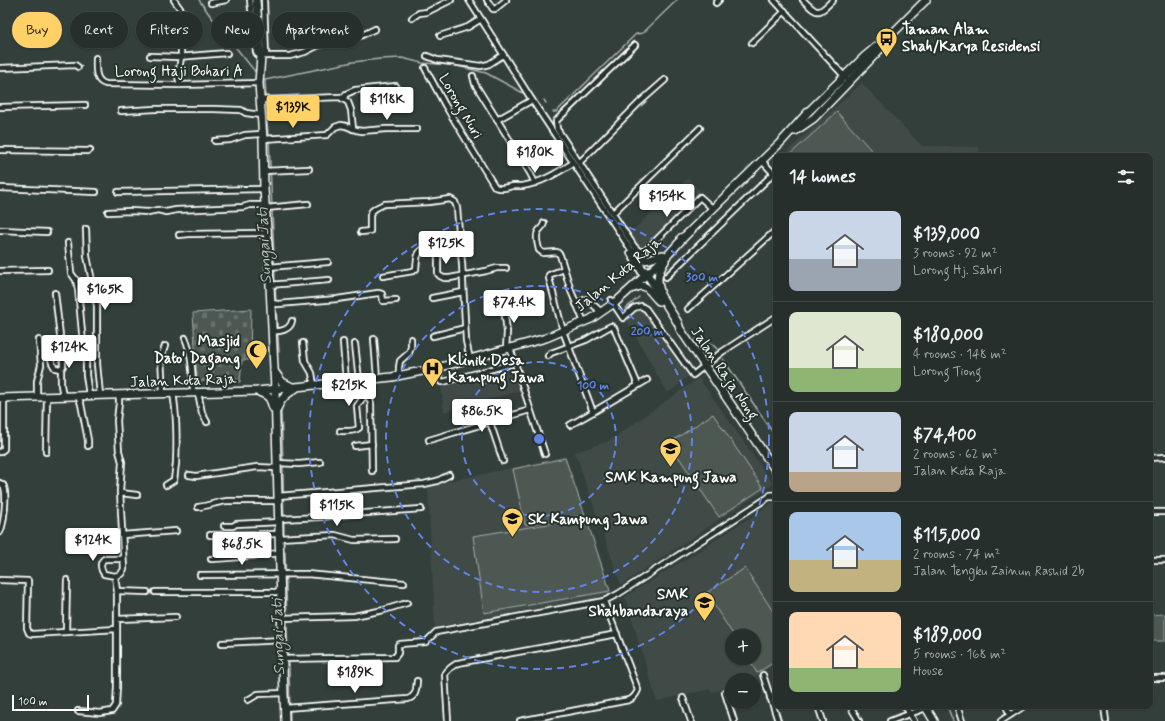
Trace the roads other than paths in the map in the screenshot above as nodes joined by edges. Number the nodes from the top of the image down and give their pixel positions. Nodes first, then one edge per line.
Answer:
1 (174, 0) edge
2 (226, 0) edge
3 (250, 0) edge
4 (256, 0) edge
5 (264, 0) edge
6 (451, 0) edge
7 (469, 0) edge
8 (487, 0) edge
9 (506, 0) edge
10 (774, 0) edge
11 (803, 0) edge
12 (833, 0) edge
13 (926, 0) edge
14 (211, 4) dead end
15 (785, 11) junction
16 (412, 18) dead end
17 (481, 19) junction
18 (375, 29) dead end
19 (440, 36) dead end
20 (752, 43) dead end
21 (635, 45) dead end
22 (227, 53) dead end
23 (504, 55) junction
24 (150, 56) dead end
25 (263, 56) junction
26 (427, 56) dead end
27 (181, 57) junction
28 (96, 58) dead end
29 (78, 67) dead end
30 (0, 68) edge
31 (425, 68) dead end
32 (473, 76) dead end
33 (259, 78) junction
34 (848, 79) junction
35 (665, 80) dead end
36 (180, 84) junction
37 (343, 99) junction
38 (262, 100) junction
39 (532, 100) junction
40 (85, 105) dead end
41 (394, 106) dead end
42 (0, 107) edge
43 (121, 111) dead end
44 (261, 116) junction
45 (497, 120) junction
46 (700, 128) dead end
47 (353, 129) junction
48 (417, 129) dead end
49 (262, 136) junction
50 (215, 140) dead end
51 (0, 150) edge
52 (90, 150) dead end
53 (762, 160) junction
54 (573, 163) junction
55 (579, 163) junction
56 (309, 169) dead end
57 (268, 171) junction
58 (773, 173) edge
59 (773, 177) edge
60 (535, 183) junction
61 (0, 188) edge
62 (264, 189) junction
63 (96, 192) dead end
64 (118, 192) dead end
65 (308, 204) dead end
66 (269, 207) junction
67 (712, 208) junction
68 (108, 212) dead end
69 (613, 213) junction
70 (544, 224) dead end
71 (86, 229) dead end
72 (0, 230) edge
73 (47, 232) dead end
74 (361, 232) dead end
75 (267, 233) junction
76 (773, 233) edge
77 (179, 235) dead end
78 (68, 244) dead end
79 (460, 244) junction
80 (627, 244) junction
81 (438, 246) junction
82 (633, 252) junction
83 (665, 255) junction
84 (328, 262) dead end
85 (272, 267) junction
86 (506, 268) dead end
87 (564, 269) junction
88 (48, 270) dead end
89 (0, 271) edge
90 (644, 274) junction
91 (462, 275) junction
92 (383, 276) dead end
93 (666, 277) dead end
94 (329, 280) dead end
95 (273, 285) junction
96 (628, 291) junction
97 (463, 292) junction
98 (55, 294) dead end
99 (432, 298) dead end
100 (396, 300) dead end
101 (502, 300) dead end
102 (661, 300) junction
103 (613, 302) junction
104 (274, 304) junction
105 (576, 304) junction
106 (688, 309) dead end
107 (599, 310) junction
108 (773, 319) edge
109 (292, 321) dead end
110 (585, 321) junction
111 (465, 328) junction
112 (276, 331) junction
113 (563, 332) junction
114 (433, 336) dead end
115 (185, 338) dead end
116 (374, 339) dead end
117 (411, 339) dead end
118 (39, 340) dead end
119 (343, 342) dead end
120 (303, 343) dead end
121 (356, 344) dead end
122 (165, 346) dead end
123 (569, 347) junction
124 (508, 348) junction
125 (49, 350) dead end
126 (548, 356) dead end
127 (470, 359) junction
128 (515, 363) junction
129 (704, 365) junction
130 (437, 368) junction
131 (61, 369) junction
132 (273, 369) junction
133 (399, 375) junction
134 (377, 378) junction
135 (360, 380) junction
136 (647, 380) dead end
137 (346, 382) junction
138 (314, 385) junction
139 (638, 385) junction
140 (295, 387) junction
141 (275, 389) junction
142 (257, 391) junction
143 (163, 393) junction
144 (173, 393) junction
145 (196, 393) junction
146 (89, 395) junction
147 (100, 395) junction
148 (119, 395) junction
149 (365, 395) junction
150 (47, 396) junction
151 (63, 396) junction
152 (78, 396) junction
153 (38, 397) junction
154 (2, 398) edge
155 (530, 410) junction
156 (593, 412) junction
157 (276, 416) junction
158 (207, 422) dead end
159 (490, 422) junction
160 (570, 425) dead end
161 (340, 432) dead end
162 (429, 440) dead end
163 (372, 444) junction
164 (88, 446) dead end
165 (355, 446) dead end
166 (0, 452) edge
167 (46, 452) dead end
168 (545, 454) dead end
169 (1165, 457) edge
170 (1153, 458) edge
171 (503, 461) dead end
172 (320, 462) dead end
173 (280, 464) junction
174 (773, 467) edge
175 (372, 471) dead end
176 (189, 475) dead end
177 (449, 475) dead end
178 (0, 483) edge
179 (166, 484) dead end
180 (120, 493) junction
181 (138, 495) dead end
182 (773, 496) edge
183 (281, 497) junction
184 (198, 507) dead end
185 (421, 509) dead end
186 (1153, 512) edge
187 (1165, 512) edge
188 (281, 520) junction
189 (224, 526) dead end
190 (176, 531) dead end
191 (0, 532) edge
192 (122, 535) junction
193 (210, 535) dead end
194 (279, 536) junction
195 (396, 538) dead end
196 (280, 553) junction
197 (122, 558) junction
198 (210, 559) dead end
199 (1153, 560) edge
200 (1165, 560) edge
201 (200, 574) dead end
202 (284, 574) junction
203 (115, 576) junction
204 (0, 580) edge
205 (67, 580) dead end
206 (404, 583) dead end
207 (117, 591) junction
208 (147, 592) dead end
209 (155, 592) dead end
210 (281, 592) junction
211 (604, 601) junction
212 (407, 603) dead end
213 (176, 617) dead end
214 (285, 618) junction
215 (117, 619) junction
216 (117, 629) junction
217 (66, 632) junction
218 (617, 634) junction
219 (282, 640) junction
220 (222, 643) dead end
221 (287, 659) junction
222 (763, 675) dead end
223 (1154, 678) dead end
224 (1165, 678) edge
225 (417, 681) dead end
226 (284, 693) junction
227 (724, 693) dead end
228 (773, 696) edge
229 (683, 698) dead end
230 (770, 698) junction
231 (248, 700) dead end
232 (289, 707) junction
233 (773, 707) edge
234 (774, 709) edge
235 (819, 709) edge
236 (852, 709) edge
237 (908, 709) edge
238 (921, 709) edge
239 (927, 709) edge
240 (958, 709) edge
241 (1007, 709) edge
242 (1019, 709) edge
243 (1104, 709) edge
244 (78, 711) dead end
245 (910, 714) junction
246 (1010, 715) junction
247 (285, 721) edge
248 (448, 721) edge
249 (520, 721) edge
250 (691, 721) edge
251 (734, 721) edge
252 (778, 721) edge
253 (823, 721) edge
254 (859, 721) edge
255 (890, 721) edge
256 (914, 721) edge
257 (934, 721) edge
258 (962, 721) edge
259 (1001, 721) edge
260 (1106, 721) edge

1 - 27 street
2 - 14 street
3 - 25 street
4 - 25 main road
5 - 25 street
6 - 16 street
7 - 17 street
8 - 9 street
10 - 15 street
11 - 12 street
13 - 34 main road, Jalan Kota Raja
15 - 20 street
15 - 34 street
17 - 19 street
17 - 23 street
18 - 25 street
21 - 55 street
22 - 27 street
23 - 26 street
23 - 39 street
24 - 27 street
25 - 33 main road
27 - 36 street
28 - 36 street, Lorong Haji Bohari A
29 - 30 street
31 - 60 street, Lorong Nuri
32 - 45 street
33 - 36 street, Lorong Haji Bohari A
33 - 38 main road
34 - 53 main road, Jalan Kota Raja
35 - 55 street
37 - 38 street
37 - 41 street
37 - 47 street
38 - 44 main road
39 - 45 street
39 - 54 street
40 - 42 street
43 - 44 street
44 - 49 main road
45 - 60 street
46 - 69 street
47 - 48 street
47 - 49 street
49 - 50 street
49 - 57 main road
51 - 52 street
53 - 58 street
53 - 67 main road, Jalan Kota Raja
54 - 60 street, Lorong Nuri
54 - 80 street
55 - 69 street
56 - 57 street
57 - 62 main road
59 - 93 street
61 - 63 street
62 - 64 street
62 - 66 main road
65 - 66 street
66 - 68 street
66 - 75 main road
67 - 69 street
67 - 83 main road, Jalan Kota Raja
70 - 87 street
71 - 147 street
72 - 73 street
74 - 79 street
75 - 77 street
75 - 85 main road
76 - 106 street
78 - 146 street
79 - 81 street
79 - 91 street
80 - 82 street
80 - 90 street
81 - 91 street
81 - 92 street
82 - 83 main road
82 - 90 street
83 - 90 main road, Jalan Kota Raja
83 - 102 main road
84 - 85 street
85 - 95 main road
86 - 91 street
87 - 105 street
87 - 113 street
88 - 89 street
90 - 96 main road
90 - 102 main road, Jalan Raja Nong
90 - 103 main road, Jalan Kota Raja
91 - 97 street
94 - 95 street
95 - 104 main road
96 - 102 main road
96 - 103 main road
97 - 99 street
97 - 111 street
98 - 131 street
100 - 104 street
101 - 124 street
102 - 129 main road, Jalan Raja Nong
103 - 107 main road, Jalan Kota Raja
103 - 110 main road
103 - 129 street
104 - 112 main road
105 - 107 street
105 - 110 street
107 - 110 main road, Jalan Kota Raja
108 - 129 street
109 - 112 street
110 - 113 main road, Jalan Kota Raja
111 - 114 street
111 - 127 street
112 - 132 main road
113 - 123 street
113 - 124 main road, Jalan Kota Raja
115 - 145 street
116 - 134 street
117 - 133 street
118 - 153 street
119 - 137 street
120 - 138 street
121 - 135 street
122 - 143 street
123 - 126 street
123 - 139 street
123 - 156 street
124 - 127 main road, Jalan Kota Raja
124 - 128 street
125 - 131 street
127 - 130 main road, Jalan Kota Raja
128 - 130 street
128 - 155 street
129 - 174 main road, Jalan Raja Nong
130 - 133 main road, Jalan Kota Raja
131 - 151 street
132 - 140 main road
132 - 141 main road
133 - 134 main road, Jalan Kota Raja
134 - 135 main road, Jalan Kota Raja
135 - 137 main road, Jalan Kota Raja
135 - 149 street
136 - 139 street
137 - 138 main road, Jalan Kota Raja
138 - 140 main road, Jalan Kota Raja
139 - 156 street
140 - 141 main road, Jalan Kota Raja
140 - 157 main road
141 - 142 main road, Jalan Kota Raja
141 - 157 main road
142 - 145 main road, Jalan Kota Raja
142 - 157 main road
143 - 144 main road, Jalan Kota Raja
143 - 148 main road, Jalan Kota Raja
144 - 145 main road, Jalan Kota Raja
144 - 179 street
145 - 158 street
146 - 147 main road, Jalan Kota Raja
146 - 152 main road, Jalan Kota Raja
147 - 148 main road, Jalan Kota Raja
148 - 180 street
149 - 161 street
149 - 163 street
150 - 151 main road, Jalan Kota Raja
150 - 153 main road, Jalan Kota Raja
150 - 167 street
151 - 152 main road, Jalan Kota Raja
152 - 164 street
153 - 154 main road, Jalan Kota Raja
154 - 166 street
155 - 159 street
155 - 168 street
156 - 160 street
157 - 173 main road
159 - 162 street
159 - 171 street
163 - 165 street
163 - 175 street
169 - 170 street
172 - 173 street
173 - 176 street
173 - 183 main road
177 - 183 street
178 - 191 street
180 - 181 street
180 - 192 street
182 - 211 street
183 - 184 street
183 - 188 main road
185 - 188 street
186 - 187 street
188 - 189 street
188 - 194 main road
190 - 192 street
192 - 197 street
193 - 194 street
194 - 195 street
194 - 196 main road
196 - 198 street
196 - 202 main road
197 - 203 street
197 - 203 street
199 - 200 street
201 - 202 street
202 - 206 street
202 - 210 main road
203 - 207 street
204 - 217 street
205 - 217 street
207 - 208 street
207 - 215 street
209 - 210 street
210 - 214 main road
211 - 218 street
211 - 221 street
212 - 214 street
213 - 215 street
214 - 219 main road
215 - 216 street
216 - 217 street
216 - 244 street
218 - 248 street
218 - 249 street
219 - 220 street
219 - 221 main road
221 - 226 main road
222 - 230 street
223 - 224 street
225 - 232 street
226 - 231 street
226 - 232 main road
227 - 251 street
228 - 230 street
229 - 250 street
230 - 233 street
232 - 247 main road
234 - 252 street
235 - 253 street
236 - 254 street
237 - 245 street
238 - 245 street
239 - 257 main road
240 - 258 street
241 - 246 street
242 - 246 street
243 - 260 street
245 - 255 street
245 - 256 street
246 - 259 street

